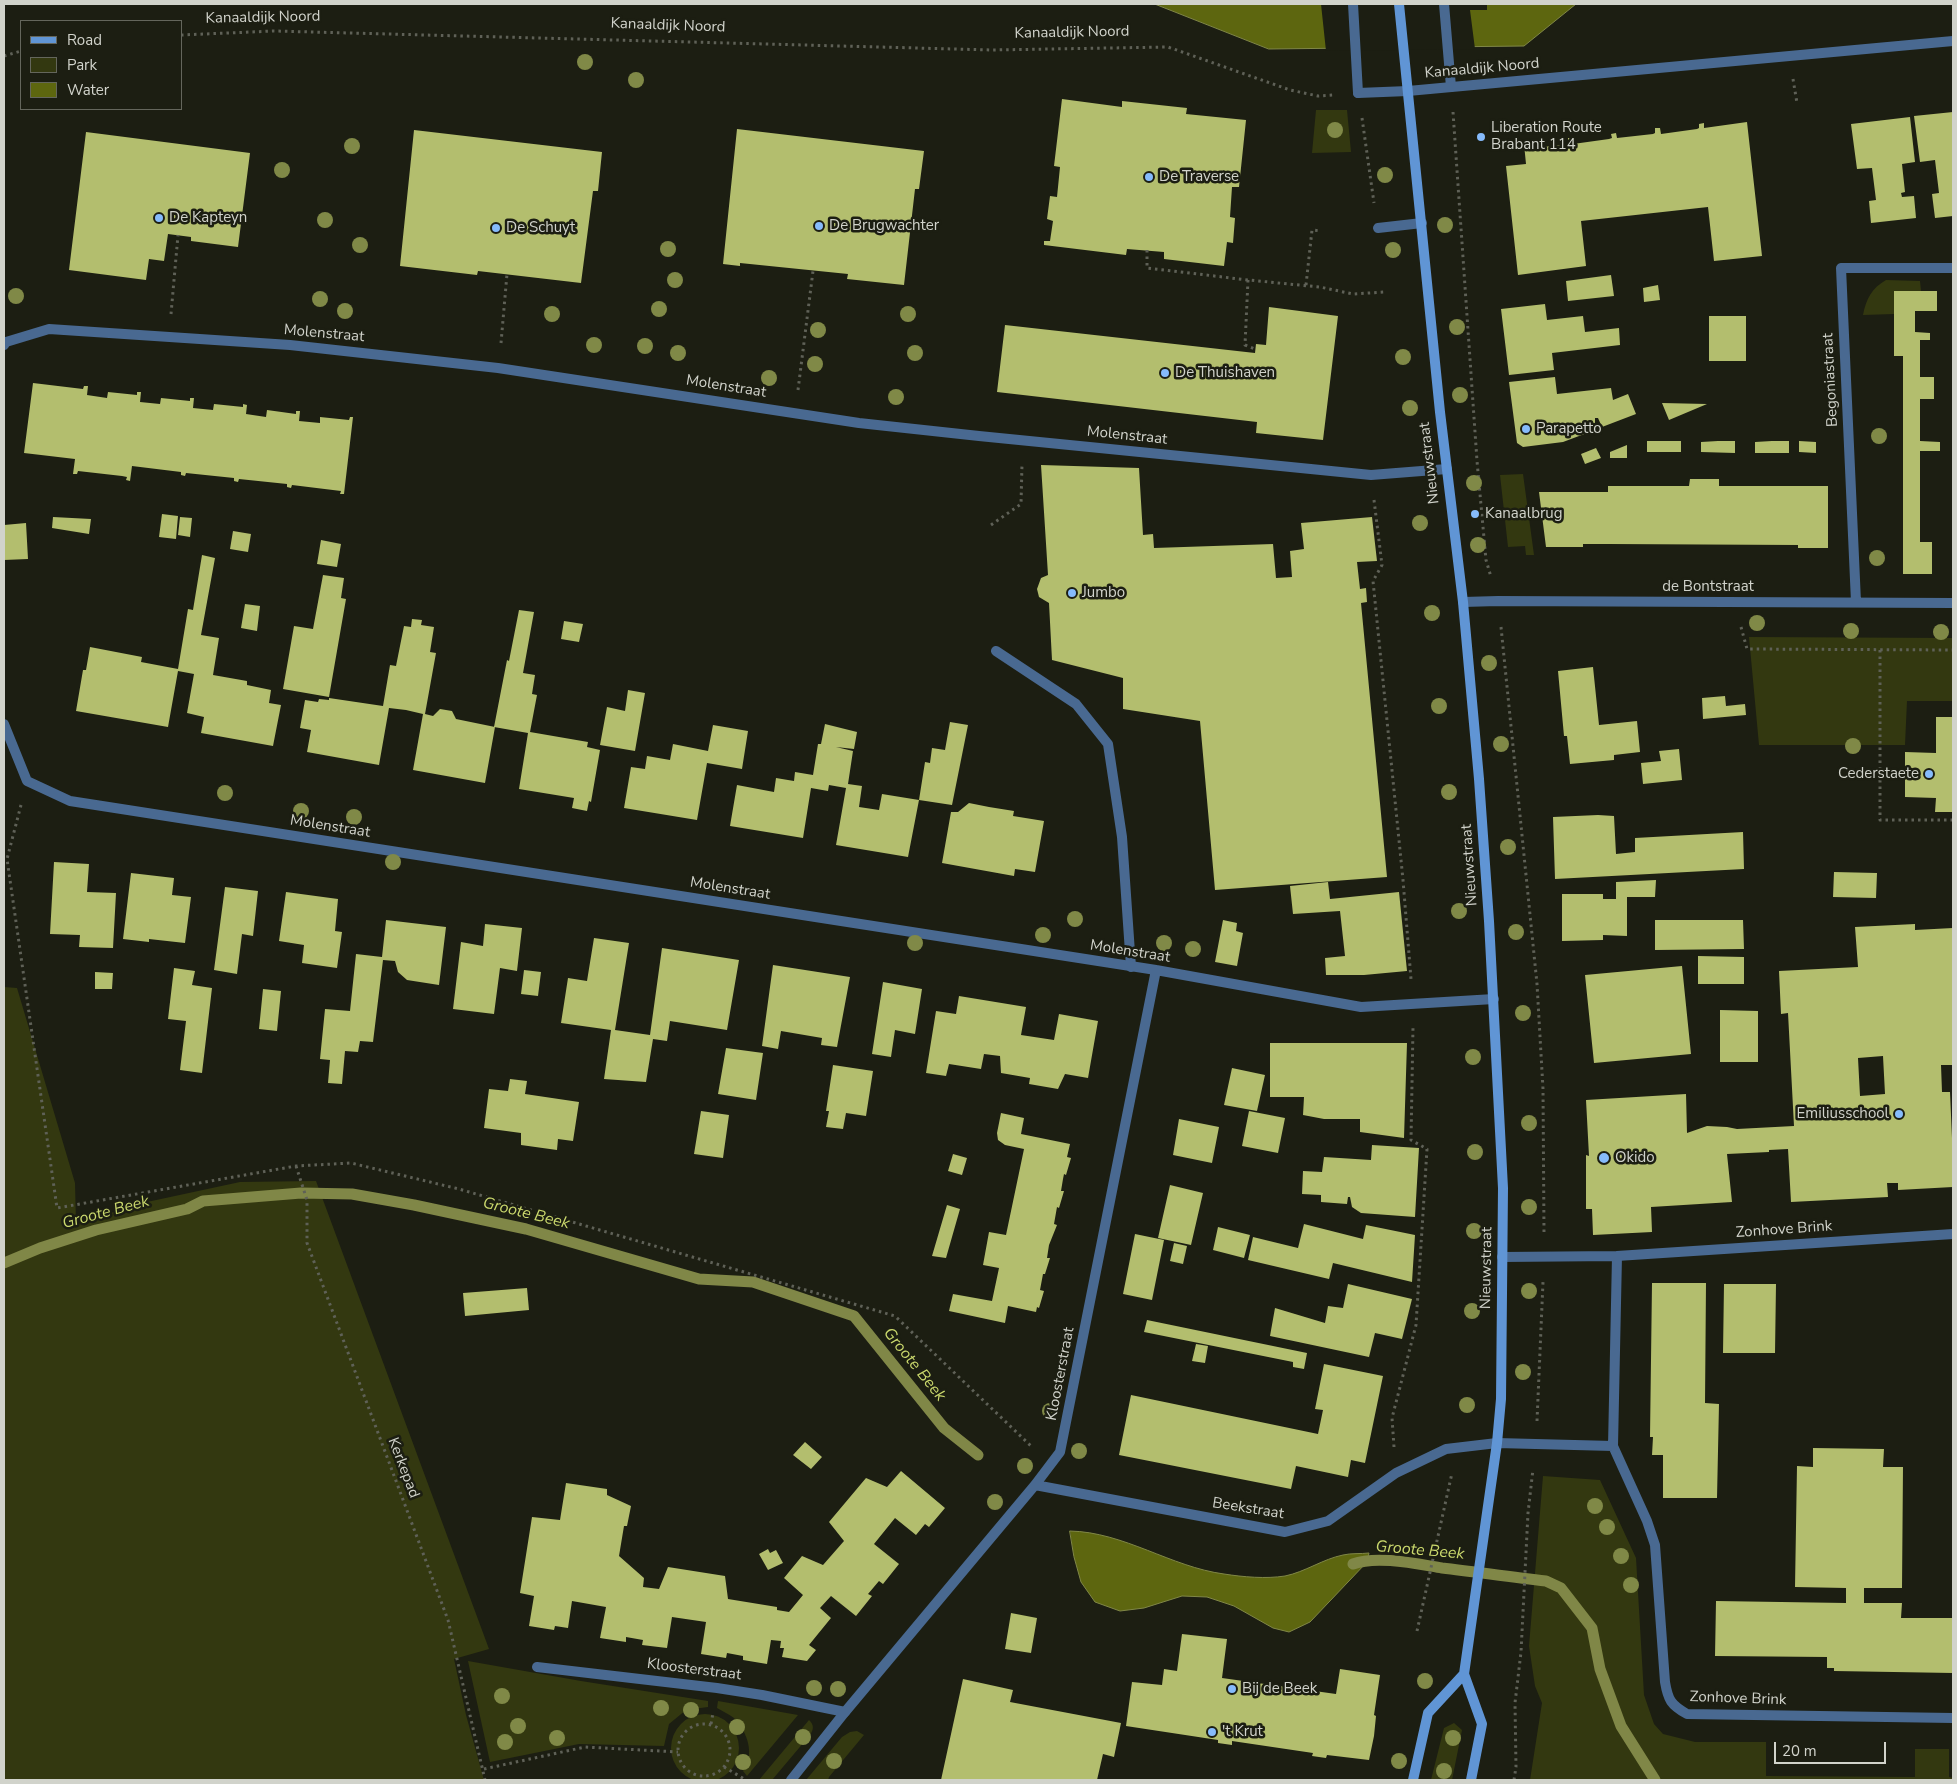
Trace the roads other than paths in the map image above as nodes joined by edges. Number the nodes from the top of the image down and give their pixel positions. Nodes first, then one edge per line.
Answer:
1 (1353, 4) edge
2 (1399, 4) edge
3 (1444, 4) edge
4 (1953, 41) edge
5 (1451, 87) junction
6 (1408, 91) junction
7 (1422, 223) junction
8 (1378, 228) road end
9 (1953, 268) edge
10 (4, 345) edge
11 (1446, 469) junction
12 (1463, 602) junction
13 (1856, 602) junction
14 (1953, 603) edge
15 (996, 651) dead end
16 (4, 724) edge
17 (1131, 967) junction
18 (1156, 970) junction
19 (1494, 999) junction
20 (1953, 1234) edge
21 (1617, 1256) junction
22 (1502, 1257) junction
23 (1498, 1443) junction
24 (1613, 1446) junction
25 (1035, 1485) junction
26 (537, 1667) dead end
27 (1464, 1674) junction
28 (845, 1712) junction
29 (1953, 1718) edge
30 (791, 1780) edge
31 (1413, 1780) edge
32 (1471, 1780) edge

1 - 6 street, Kanaaldijk Noord
2 - 6 street, Nieuwstraat
3 - 5 street
4 - 5 street, Kanaaldijk Noord
5 - 6 street, Kanaaldijk Noord
6 - 7 street, Nieuwstraat
7 - 8 street
7 - 11 street, Nieuwstraat
9 - 13 street, Begoniastraat
10 - 11 street, Molenstraat
11 - 12 street, Nieuwstraat
12 - 13 street, de Bontstraat
12 - 19 street, Nieuwstraat
13 - 14 street, de Bontstraat
15 - 17 street
16 - 17 street, Molenstraat
17 - 18 street, Molenstraat
18 - 19 street, Molenstraat
18 - 25 street, Kloosterstraat
19 - 22 street, Nieuwstraat
20 - 21 street, Zonhove Brink
21 - 22 street, Zonhove Brink
21 - 24 street, Zonhove Brink
22 - 23 street, Nieuwstraat
23 - 24 street
23 - 25 street, Beekstraat
23 - 27 street, Nieuwstraat
24 - 29 street, Zonhove Brink
25 - 28 street, Kloosterstraat
26 - 28 street, Kloosterstraat
27 - 31 street
27 - 32 street, Nieuwstraat
28 - 30 street, Kloosterstraat

